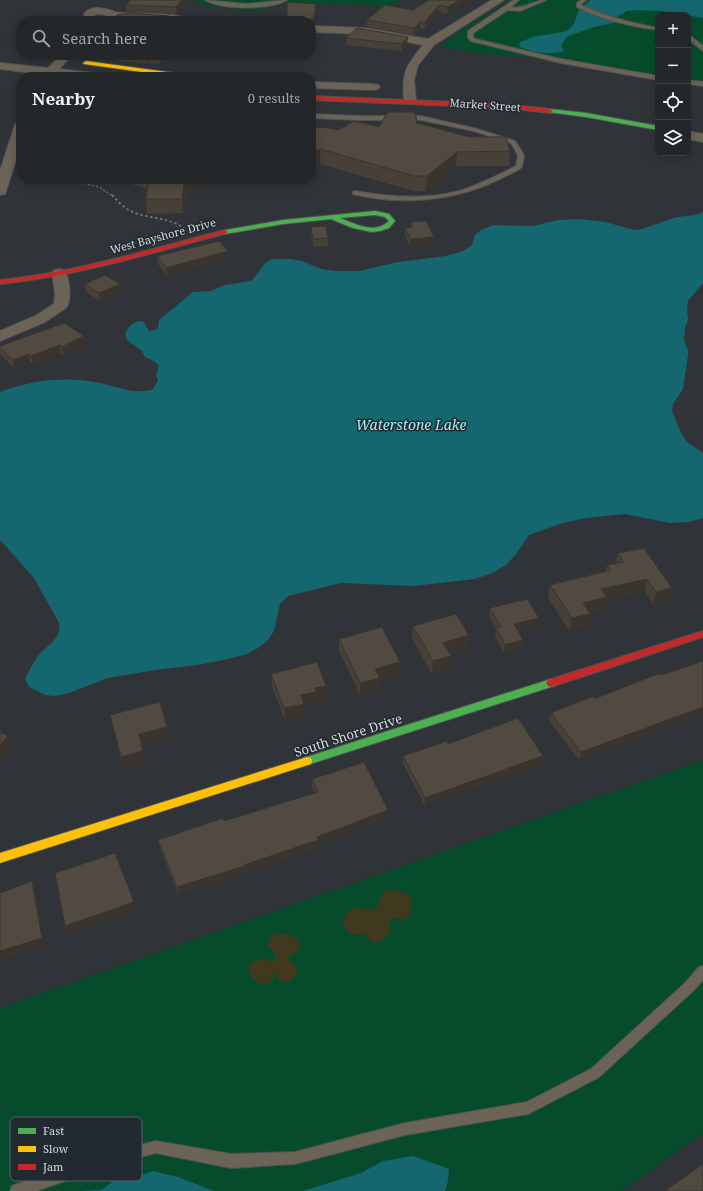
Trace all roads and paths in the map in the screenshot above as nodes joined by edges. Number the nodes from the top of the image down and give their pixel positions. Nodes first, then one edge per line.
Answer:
1 (207, 0) edge
2 (285, 0) edge
3 (517, 0) edge
4 (544, 0) edge
5 (584, 0) edge
6 (503, 4) edge
7 (89, 16) edge
8 (115, 16) edge
9 (655, 28) edge
10 (316, 29) edge
11 (691, 39) edge
12 (430, 43) junction
13 (703, 49) edge
14 (62, 60) edge
15 (86, 63) dead end
16 (0, 66) edge
17 (36, 72) edge
18 (50, 72) edge
19 (133, 72) edge
20 (655, 77) edge
21 (691, 82) edge
22 (703, 84) edge
23 (316, 85) edge
24 (374, 87) dead end
25 (316, 98) edge
26 (410, 101) junction
27 (316, 116) edge
28 (316, 120) edge
29 (319, 123) dead end
30 (655, 128) edge
31 (691, 136) edge
32 (703, 138) edge
33 (16, 141) edge
34 (82, 184) edge
35 (0, 191) edge
36 (355, 192) dead end
37 (333, 218) junction
38 (193, 240) junction
39 (59, 274) junction
40 (0, 282) edge
41 (0, 336) edge
42 (703, 634) edge
43 (0, 858) edge
44 (703, 972) edge
45 (142, 1150) edge
46 (46, 1181) edge
47 (17, 1191) edge

1 - 2 lane
3 - 6 lane
4 - 6 lane
5 - 9 lane
6 - 12 street
6 - 20 lane
7 - 8 street
10 - 12 street
11 - 13 lane
12 - 26 street
14 - 18 street
15 - 19 street
16 - 17 street
21 - 22 lane
23 - 24 street
25 - 26 street, Market Street
26 - 30 street, Market Street
27 - 36 lane
28 - 29 lane
31 - 32 street
33 - 35 street
34 - 38 path
37 - 37 street, West Bayshore Drive
37 - 38 street, West Bayshore Drive
38 - 39 street, West Bayshore Drive
39 - 40 street, West Bayshore Drive
39 - 41 street
42 - 43 street, South Shore Drive
44 - 45 lane
46 - 47 lane

